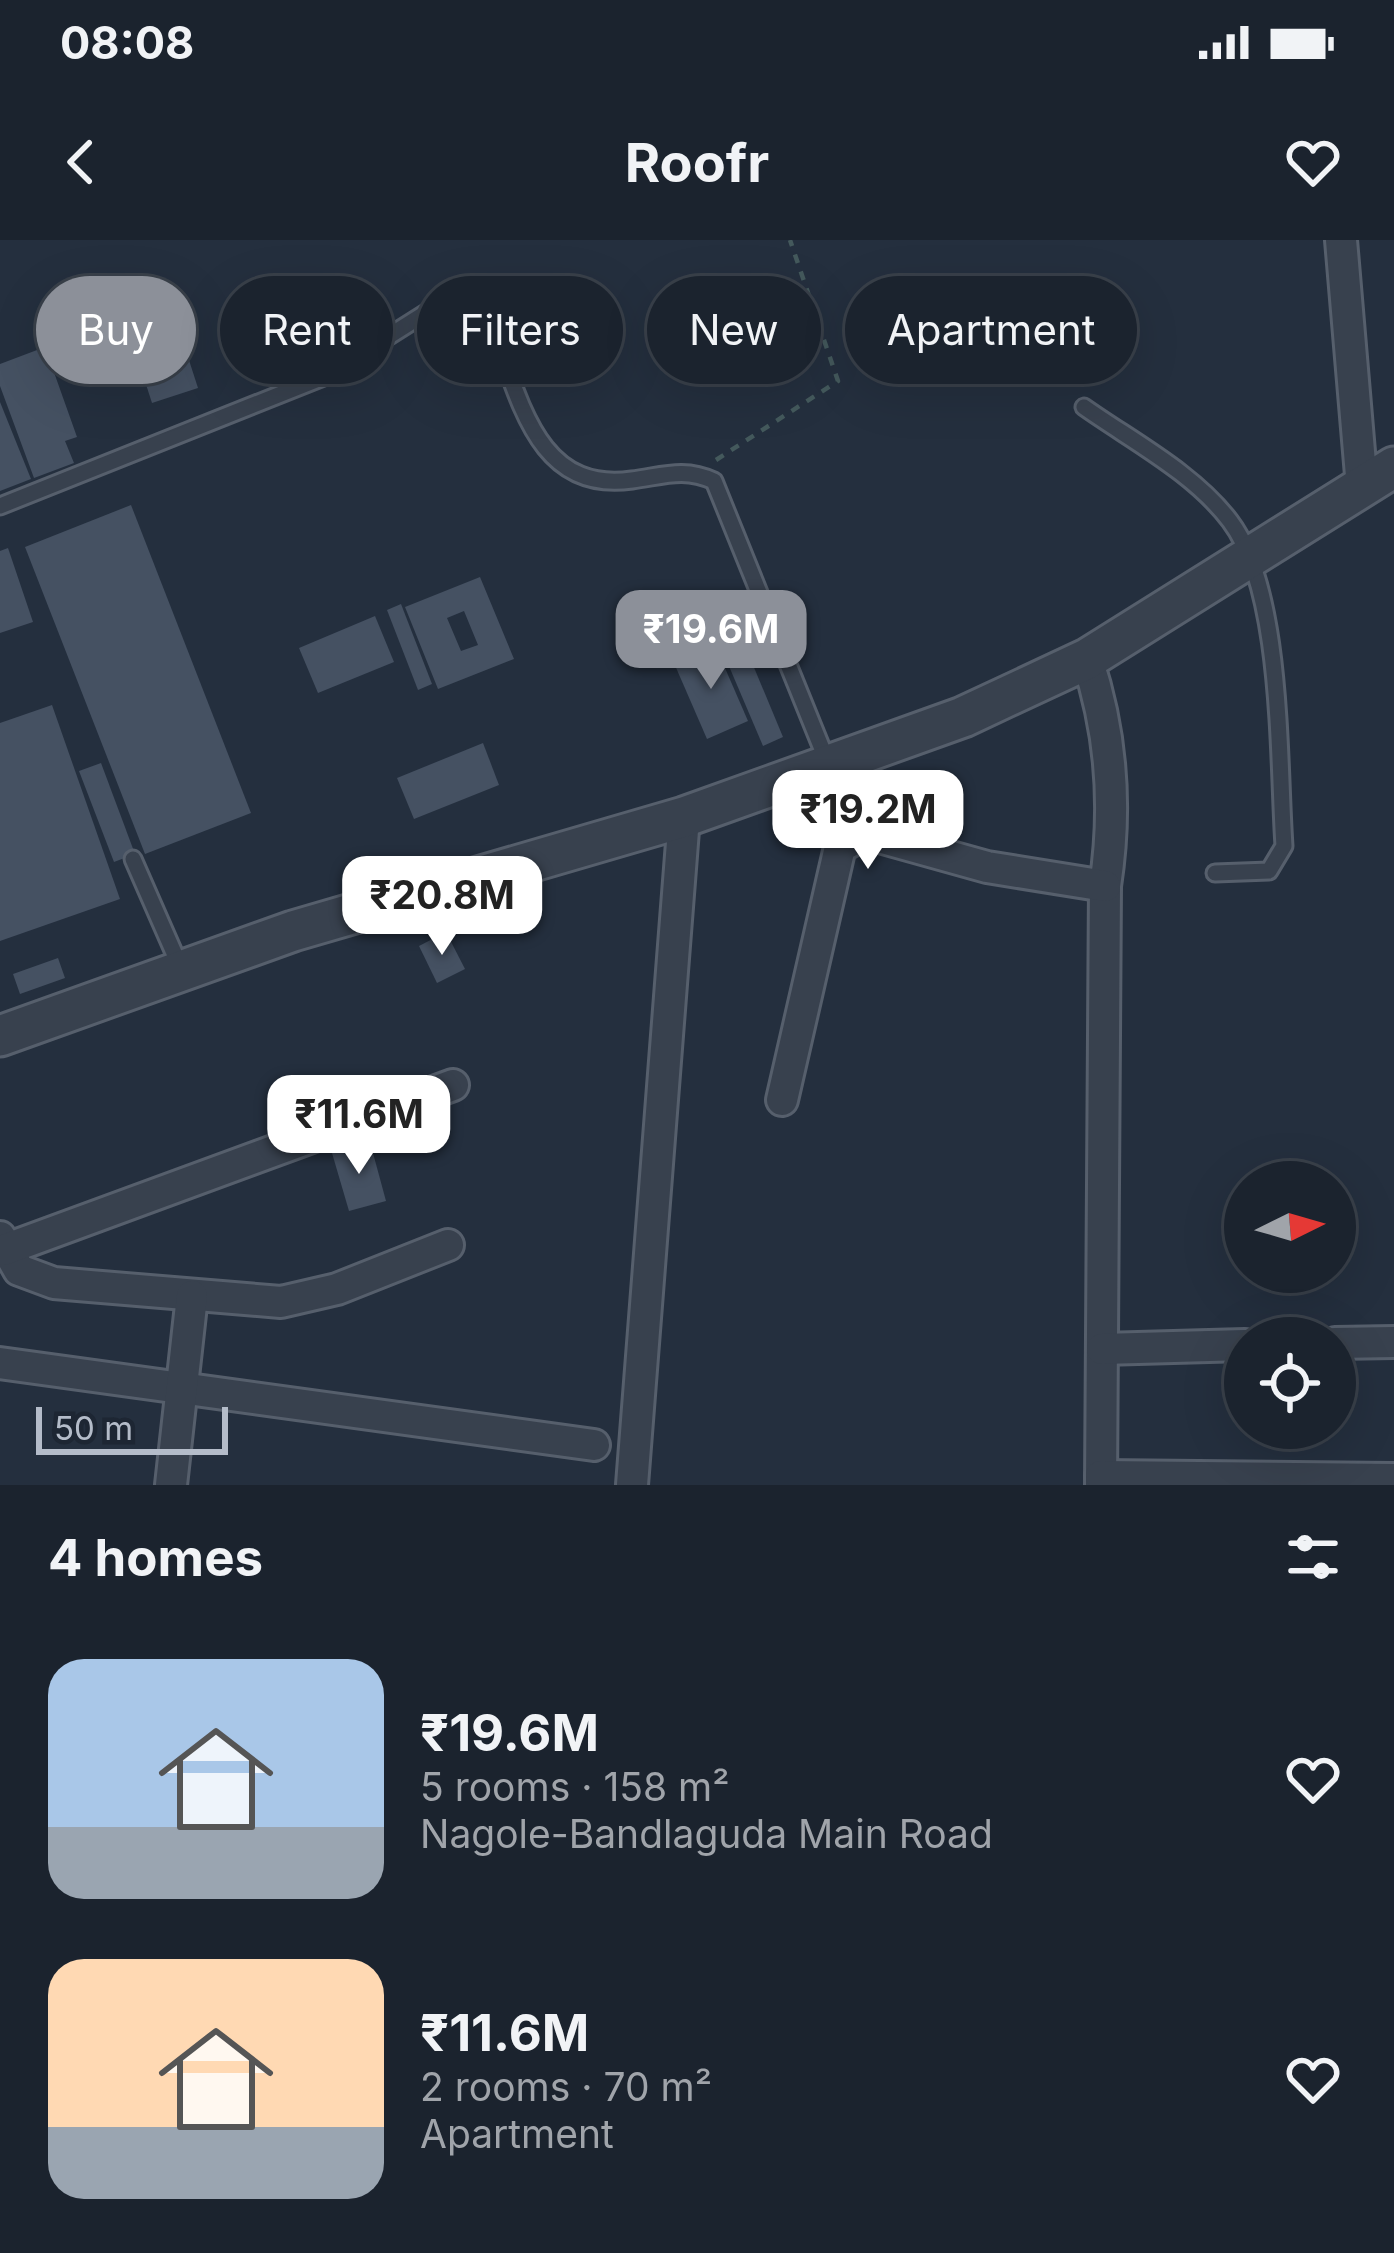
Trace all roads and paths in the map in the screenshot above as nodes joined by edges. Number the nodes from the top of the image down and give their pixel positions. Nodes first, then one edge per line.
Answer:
1 (790, 240) edge
2 (1341, 240) edge
3 (1084, 407) dead end
4 (696, 472) junction
5 (1378, 477) edge
6 (0, 506) edge
7 (1247, 558) junction
8 (1087, 659) junction
9 (830, 768) junction
10 (684, 818) junction
11 (133, 859) dead end
12 (1215, 873) dead end
13 (1105, 886) junction
14 (182, 971) junction
15 (0, 1036) edge
16 (453, 1085) dead end
17 (782, 1100) dead end
18 (2, 1244) edge
19 (448, 1245) dead end
20 (192, 1296) junction
21 (1394, 1342) edge
22 (1356, 1343) edge
23 (1224, 1345) edge
24 (1102, 1348) junction
25 (0, 1363) edge
26 (184, 1388) junction
27 (594, 1445) dead end
28 (1394, 1479) edge
29 (1101, 1480) edge
30 (171, 1485) edge
31 (632, 1485) edge

1 - 4 path
2 - 5 street
3 - 7 lane
4 - 6 lane
4 - 9 lane
5 - 7 street
7 - 8 street
7 - 12 lane
8 - 9 street
8 - 13 street
9 - 10 street
10 - 14 street
10 - 31 street
11 - 14 lane
13 - 17 street
13 - 24 street
14 - 15 street
16 - 18 street
18 - 20 street
19 - 20 street
20 - 26 street
21 - 22 street
23 - 24 street
24 - 29 street
25 - 26 street
26 - 27 street
26 - 30 street
28 - 29 street

